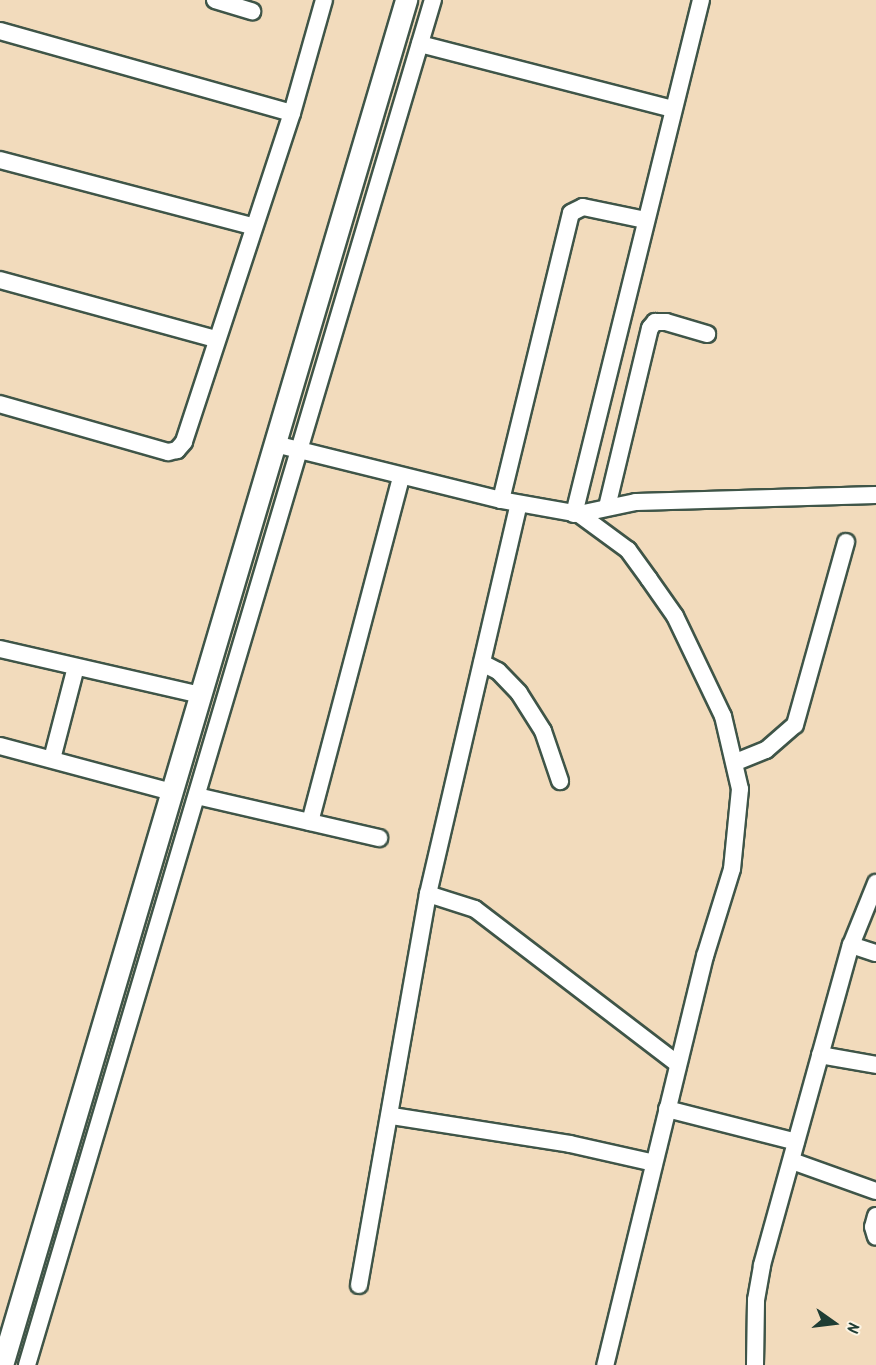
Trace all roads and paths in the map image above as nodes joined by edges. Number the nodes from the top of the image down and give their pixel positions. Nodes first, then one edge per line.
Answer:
1 (215, 0) edge
2 (324, 0) edge
3 (406, 0) edge
4 (433, 0) edge
5 (701, 0) edge
6 (252, 11) dead end
7 (0, 31) edge
8 (420, 44) junction
9 (673, 109) junction
10 (292, 113) junction
11 (0, 160) edge
12 (645, 220) junction
13 (252, 226) junction
14 (0, 280) edge
15 (707, 334) dead end
16 (215, 339) junction
17 (0, 404) edge
18 (275, 444) junction
19 (299, 451) junction
20 (401, 477) junction
21 (876, 495) edge
22 (501, 500) junction
23 (519, 504) junction
24 (607, 507) junction
25 (577, 514) junction
26 (846, 542) dead end
27 (0, 649) edge
28 (482, 663) junction
29 (76, 667) junction
30 (201, 695) junction
31 (0, 746) edge
32 (52, 759) junction
33 (736, 762) junction
34 (560, 781) dead end
35 (172, 792) junction
36 (197, 796) junction
37 (310, 822) junction
38 (378, 838) dead end
39 (876, 883) edge
40 (428, 894) junction
41 (851, 945) junction
42 (876, 953) edge
43 (820, 1054) junction
44 (678, 1064) junction
45 (876, 1065) edge
46 (667, 1109) junction
47 (392, 1116) junction
48 (796, 1142) junction
49 (792, 1161) junction
50 (654, 1163) junction
51 (876, 1191) edge
52 (876, 1216) edge
53 (876, 1237) edge
54 (359, 1285) dead end
55 (2, 1365) edge
56 (27, 1365) edge
57 (605, 1365) edge
58 (755, 1365) edge

1 - 6 street
2 - 10 street
3 - 18 main road
4 - 8 street
5 - 9 street
7 - 10 street
8 - 9 street
8 - 19 street
9 - 12 street
10 - 13 street
11 - 13 street
12 - 22 street
12 - 25 street
13 - 16 street
14 - 16 street
15 - 24 street
16 - 17 street
18 - 19 street
18 - 30 main road
19 - 20 street
19 - 36 street
20 - 22 street
20 - 37 street
21 - 24 street
22 - 23 street
23 - 25 street
23 - 28 street
24 - 25 street
25 - 33 street
26 - 33 street
27 - 29 street
28 - 34 street
28 - 40 street
29 - 30 street
29 - 32 street
30 - 35 main road
31 - 32 street
32 - 35 street
33 - 44 street
35 - 55 main road
36 - 37 street
36 - 56 street
37 - 38 street
39 - 41 street
40 - 44 street
40 - 47 street
41 - 42 street
41 - 43 street
43 - 45 street
43 - 48 street
44 - 46 street
46 - 48 street
46 - 50 street
47 - 50 street
47 - 54 street
48 - 49 street
49 - 51 street
49 - 58 street
50 - 57 street
52 - 53 street

